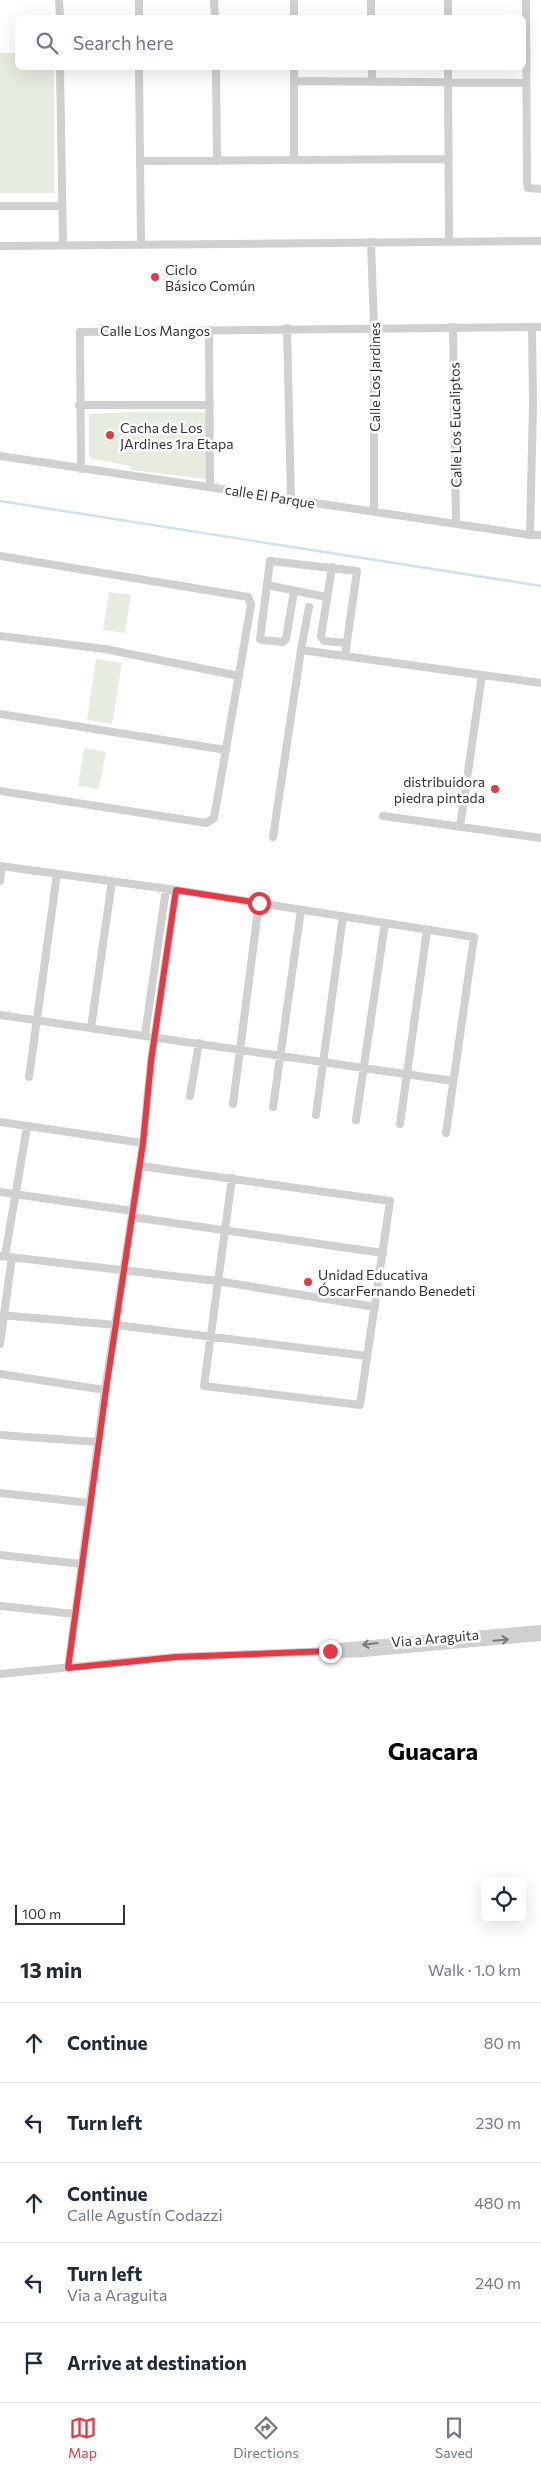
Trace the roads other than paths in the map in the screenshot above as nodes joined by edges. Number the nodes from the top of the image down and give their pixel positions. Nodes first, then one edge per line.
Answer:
1 (59, 0) edge
2 (139, 0) edge
3 (214, 0) edge
4 (294, 0) edge
5 (371, 0) edge
6 (448, 0) edge
7 (526, 0) edge
8 (60, 15) edge
9 (139, 15) edge
10 (215, 15) edge
11 (294, 15) edge
12 (371, 15) edge
13 (448, 15) edge
14 (526, 15) edge
15 (60, 70) edge
16 (139, 70) edge
17 (216, 70) edge
18 (294, 70) edge
19 (372, 70) edge
20 (448, 70) edge
21 (525, 70) edge
22 (294, 81) junction
23 (372, 82) junction
24 (449, 82) junction
25 (525, 83) junction
26 (448, 159) junction
27 (294, 160) junction
28 (140, 161) junction
29 (217, 161) junction
30 (541, 189) edge
31 (0, 206) edge
32 (62, 206) junction
33 (541, 241) edge
34 (371, 242) junction
35 (449, 242) junction
36 (141, 244) junction
37 (63, 245) junction
38 (0, 246) edge
39 (371, 327) junction
40 (453, 327) junction
41 (532, 327) junction
42 (541, 327) edge
43 (287, 328) junction
44 (209, 330) junction
45 (79, 404) junction
46 (210, 406) junction
47 (0, 456) edge
48 (81, 469) junction
49 (210, 487) junction
50 (290, 499) junction
51 (374, 512) junction
52 (456, 523) junction
53 (530, 535) junction
54 (541, 535) edge
55 (0, 556) edge
56 (332, 567) junction
57 (267, 585) junction
58 (294, 591) junction
59 (326, 598) junction
60 (309, 607) dead end
61 (0, 636) edge
62 (347, 643) junction
63 (301, 650) junction
64 (345, 656) junction
65 (482, 675) junction
66 (239, 676) junction
67 (541, 683) edge
68 (0, 714) edge
69 (226, 750) junction
70 (0, 790) edge
71 (383, 816) dead end
72 (460, 827) junction
73 (273, 837) dead end
74 (541, 838) edge
75 (1, 866) edge
76 (57, 874) junction
77 (0, 881) edge
78 (112, 881) junction
79 (166, 889) junction
80 (176, 890) junction
81 (259, 903) junction
82 (301, 910) junction
83 (343, 916) junction
84 (385, 923) junction
85 (427, 930) junction
86 (0, 1015) edge
87 (37, 1020) junction
88 (90, 1028) junction
89 (145, 1035) junction
90 (155, 1036) junction
91 (198, 1043) junction
92 (240, 1050) junction
93 (280, 1055) junction
94 (323, 1062) junction
95 (364, 1068) junction
96 (407, 1074) junction
97 (29, 1077) dead end
98 (452, 1081) junction
99 (190, 1096) dead end
100 (233, 1104) dead end
101 (273, 1107) dead end
102 (316, 1115) dead end
103 (356, 1120) dead end
104 (0, 1122) edge
105 (400, 1124) dead end
106 (27, 1127) junction
107 (446, 1133) dead end
108 (143, 1143) junction
109 (140, 1166) junction
110 (232, 1178) junction
111 (0, 1192) edge
112 (17, 1195) junction
113 (132, 1214) junction
114 (223, 1231) junction
115 (383, 1253) junction
116 (6, 1256) edge
117 (125, 1272) junction
118 (217, 1282) junction
119 (375, 1307) junction
120 (2, 1315) edge
121 (116, 1325) junction
122 (209, 1336) junction
123 (0, 1344) edge
124 (367, 1356) junction
125 (0, 1374) edge
126 (106, 1390) junction
127 (0, 1435) edge
128 (98, 1442) junction
129 (0, 1493) edge
130 (90, 1503) junction
131 (0, 1555) edge
132 (81, 1564) junction
133 (0, 1606) edge
134 (75, 1614) junction
135 (541, 1629) edge
136 (541, 1637) edge
137 (330, 1651) junction
138 (68, 1668) junction
139 (0, 1674) edge

1 - 8 street
2 - 9 street
3 - 10 street
4 - 11 street
5 - 12 street
6 - 13 street
7 - 14 street
15 - 32 street
16 - 28 street
17 - 29 street
18 - 22 street
19 - 23 street
20 - 24 street
21 - 25 street
22 - 23 street
22 - 27 street
23 - 24 street
24 - 25 street
24 - 26 street
25 - 30 street
26 - 27 street
26 - 35 street
27 - 29 street
28 - 29 street
28 - 36 street
31 - 32 street
32 - 37 street
33 - 35 street
34 - 35 street
34 - 36 street
34 - 39 street, Calle Los Jardines
36 - 37 street
37 - 38 street
39 - 40 street
39 - 43 street, Calle Los Mangos
39 - 51 street, Calle Los Jardines
40 - 41 street
40 - 52 street, Calle Los Eucaliptos
41 - 42 street
41 - 53 street
43 - 44 street, Calle Los Mangos
43 - 50 street
44 - 45 street, Calle Los Mangos
44 - 46 street
45 - 46 street
45 - 48 street, Calle Los Mangos
46 - 49 street
47 - 48 street, calle El Parque
48 - 49 street, calle El Parque
49 - 50 street, calle El Parque
50 - 51 street, calle El Parque
51 - 52 street, calle El Parque
52 - 53 street, calle El Parque
53 - 54 street, calle El Parque
55 - 66 street
56 - 57 street
56 - 59 street
56 - 62 street
57 - 58 street
57 - 58 street
58 - 59 street
59 - 62 street
60 - 63 street
61 - 66 street
62 - 64 street
63 - 64 street
63 - 73 street
64 - 65 street
65 - 67 street
65 - 72 street
66 - 69 street
68 - 69 street
69 - 70 street
71 - 72 street
72 - 74 street
75 - 76 street
75 - 77 street
76 - 78 street
76 - 87 street
78 - 79 street
78 - 88 street
79 - 80 street
79 - 89 street
80 - 81 street
80 - 90 street
81 - 82 street
81 - 92 street
82 - 83 street
82 - 93 street
83 - 84 street
83 - 94 street
84 - 85 street
84 - 95 street
85 - 96 street
85 - 98 street
86 - 87 street
87 - 88 street
87 - 97 street
88 - 89 street
89 - 90 street
90 - 91 street
90 - 108 street
91 - 92 street
91 - 99 street
92 - 93 street
92 - 100 street
93 - 94 street
93 - 101 street
94 - 95 street
94 - 102 street
95 - 96 street
95 - 103 street
96 - 98 street
96 - 105 street
98 - 107 street
104 - 106 street
106 - 108 street
106 - 112 street
108 - 109 street
109 - 110 street
109 - 113 street
110 - 114 street
110 - 115 street
111 - 112 street
112 - 113 street
112 - 116 street
113 - 114 street
113 - 117 street
114 - 115 street
114 - 118 street
115 - 119 street
116 - 117 street
116 - 120 street
117 - 118 street
117 - 121 street
118 - 119 street
118 - 122 street
119 - 124 street
120 - 121 street
120 - 123 street
121 - 122 street
121 - 126 street
122 - 124 street
122 - 124 street
125 - 126 street
126 - 128 street
127 - 128 street
128 - 130 street
129 - 130 street
130 - 132 street
131 - 132 street
132 - 134 street
133 - 134 street
134 - 138 street
135 -> 137 street, Via a Araguita
137 -> 136 street, Via a Araguita
137 - 138 street, Via a Araguita
138 - 139 street, Via a Araguita

